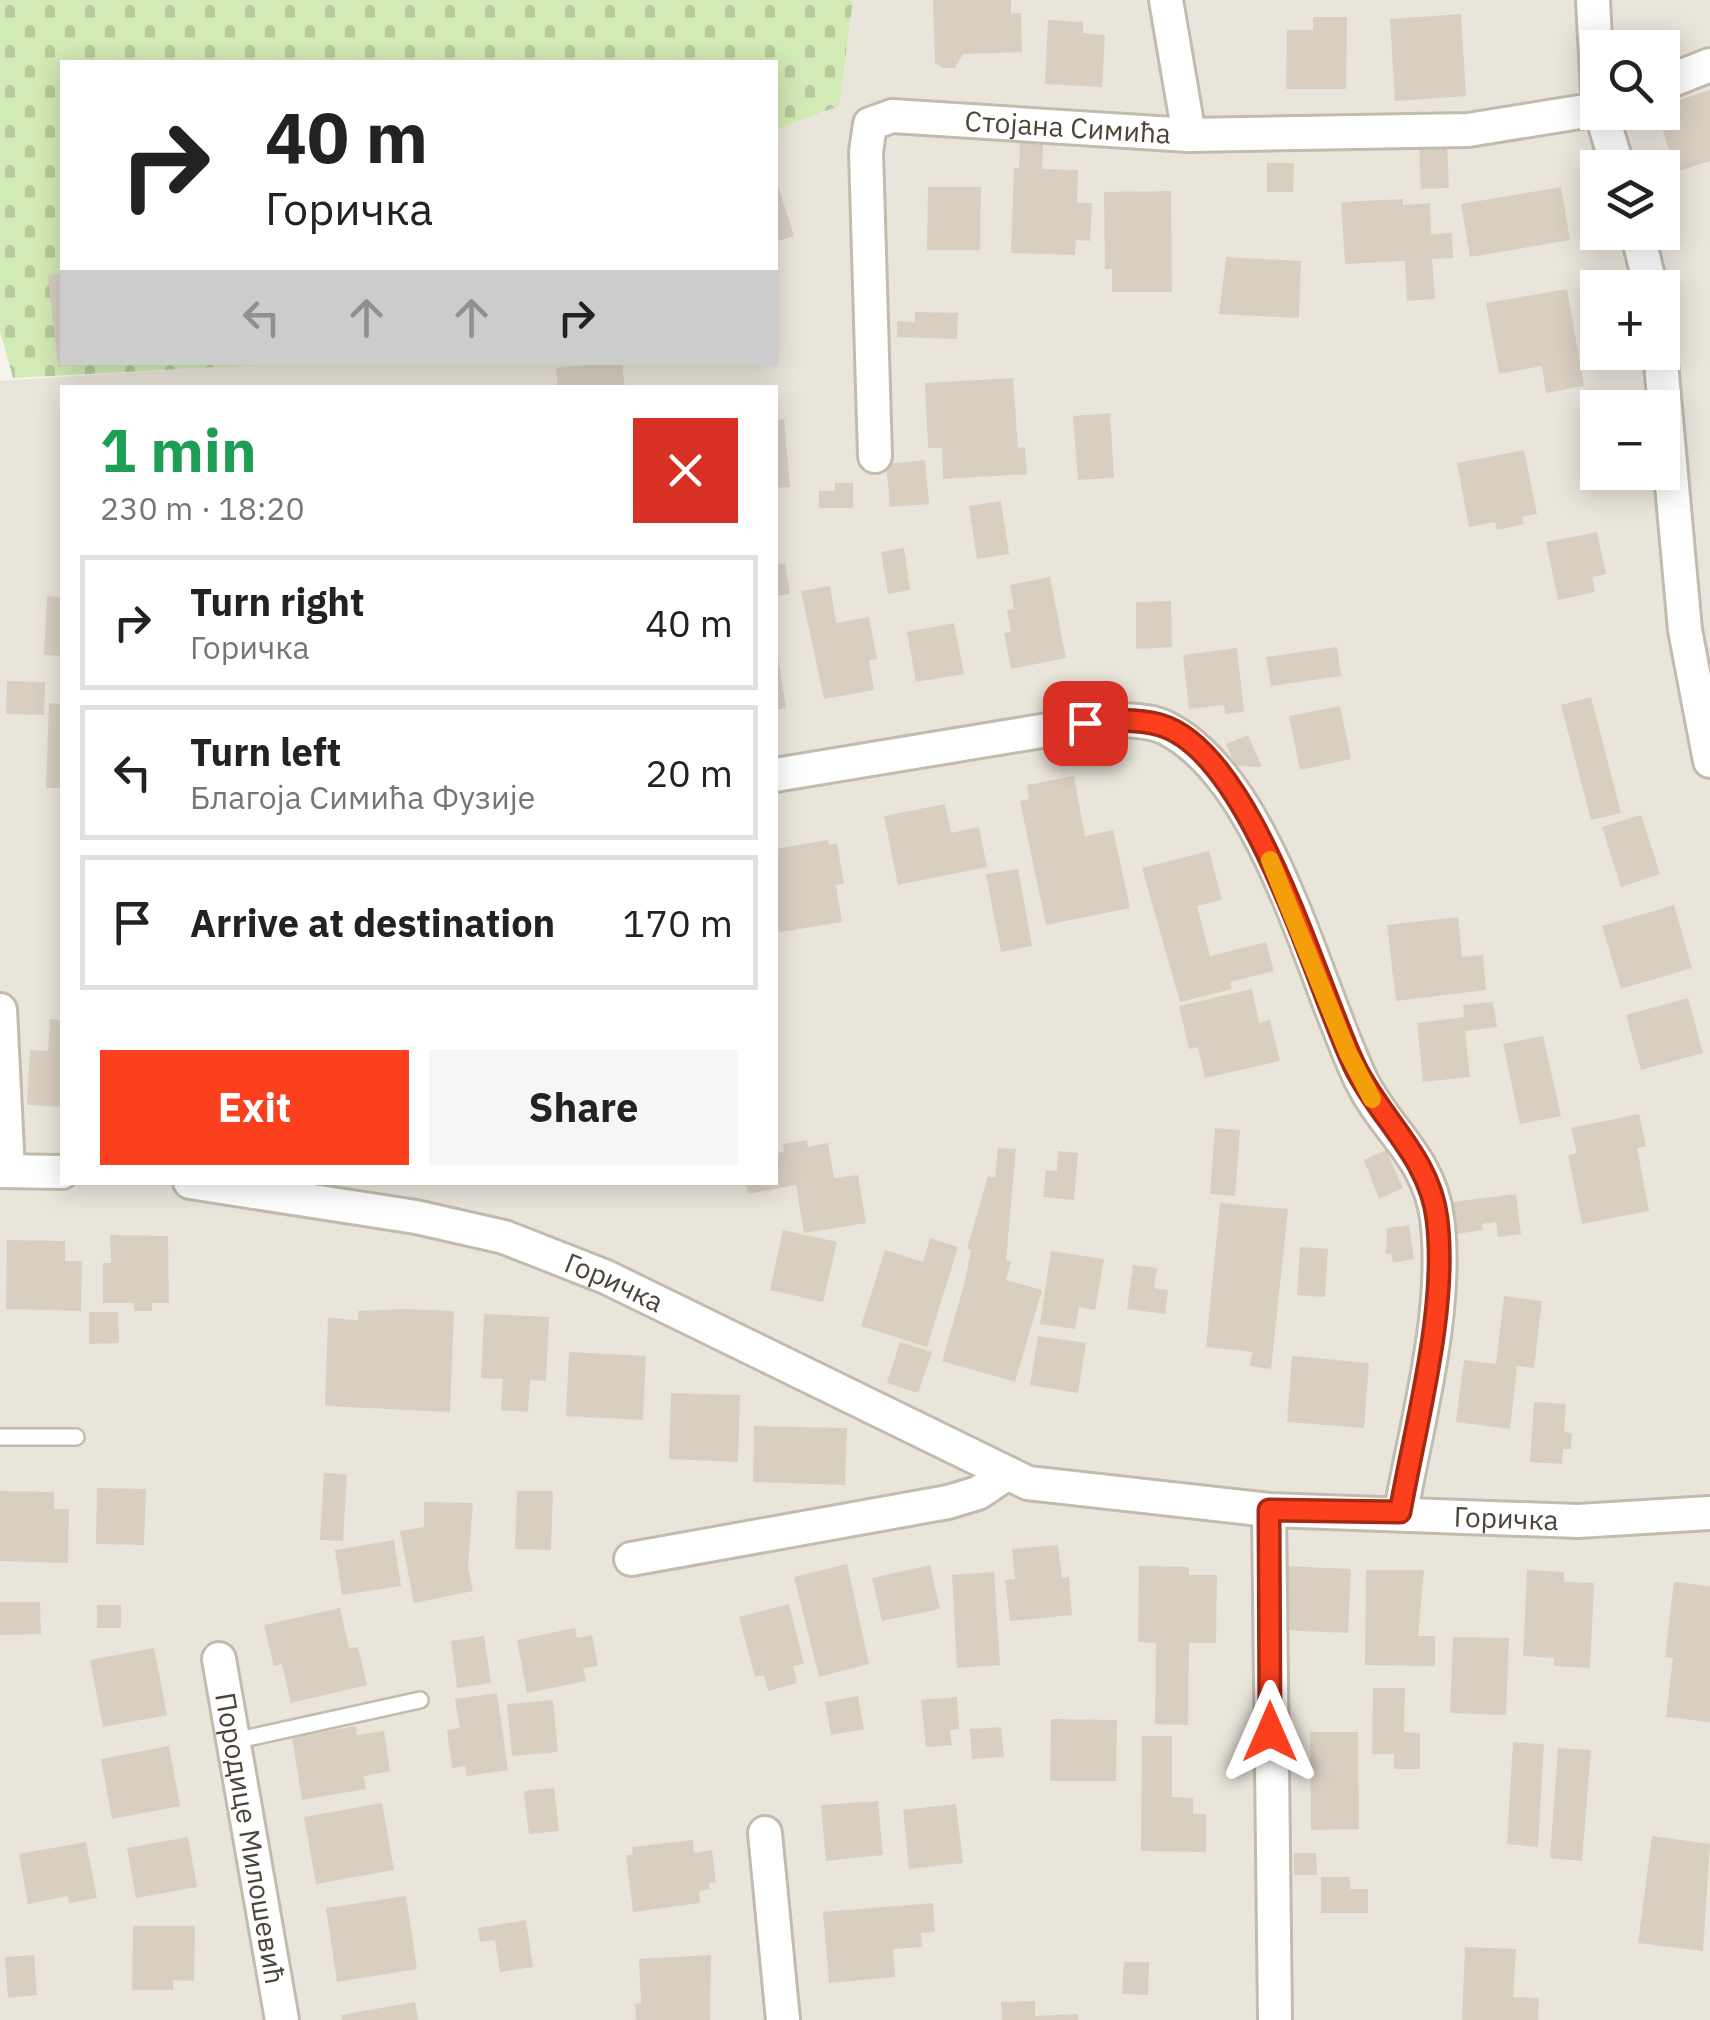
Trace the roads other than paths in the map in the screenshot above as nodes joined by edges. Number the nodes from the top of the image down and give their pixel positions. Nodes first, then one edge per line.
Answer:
1 (1166, 0) edge
2 (1593, 0) edge
3 (1595, 30) edge
4 (1710, 65) edge
5 (1680, 77) edge
6 (1580, 114) edge
7 (1189, 135) junction
8 (1662, 370) edge
9 (875, 456) dead end
10 (1710, 762) edge
11 (778, 774) edge
12 (0, 1010) edge
13 (4, 1170) edge
14 (60, 1172) edge
15 (240, 1186) edge
16 (76, 1436) dead end
17 (0, 1438) edge
18 (1005, 1475) junction
19 (1269, 1510) junction
20 (1400, 1512) junction
21 (1710, 1513) edge
22 (632, 1559) dead end
23 (219, 1659) dead end
24 (420, 1700) dead end
25 (234, 1740) junction
26 (765, 1833) dead end
27 (282, 2020) edge
28 (783, 2020) edge
29 (1275, 2020) edge

1 - 7 street
2 - 3 street
4 - 5 street
6 - 7 street, Стојана Симића
7 - 9 street, Стојана Симића
8 - 10 street
11 - 20 street
12 - 13 street
13 - 14 street
15 - 18 street, Горичка
16 - 17 lane
18 - 19 street, Горичка
18 - 22 street
19 - 20 street, Горичка
19 - 29 street
20 - 21 street, Горичка
23 - 25 street, Породице Милошевић
24 - 25 lane
25 - 27 street, Породице Милошевић
26 - 28 street

